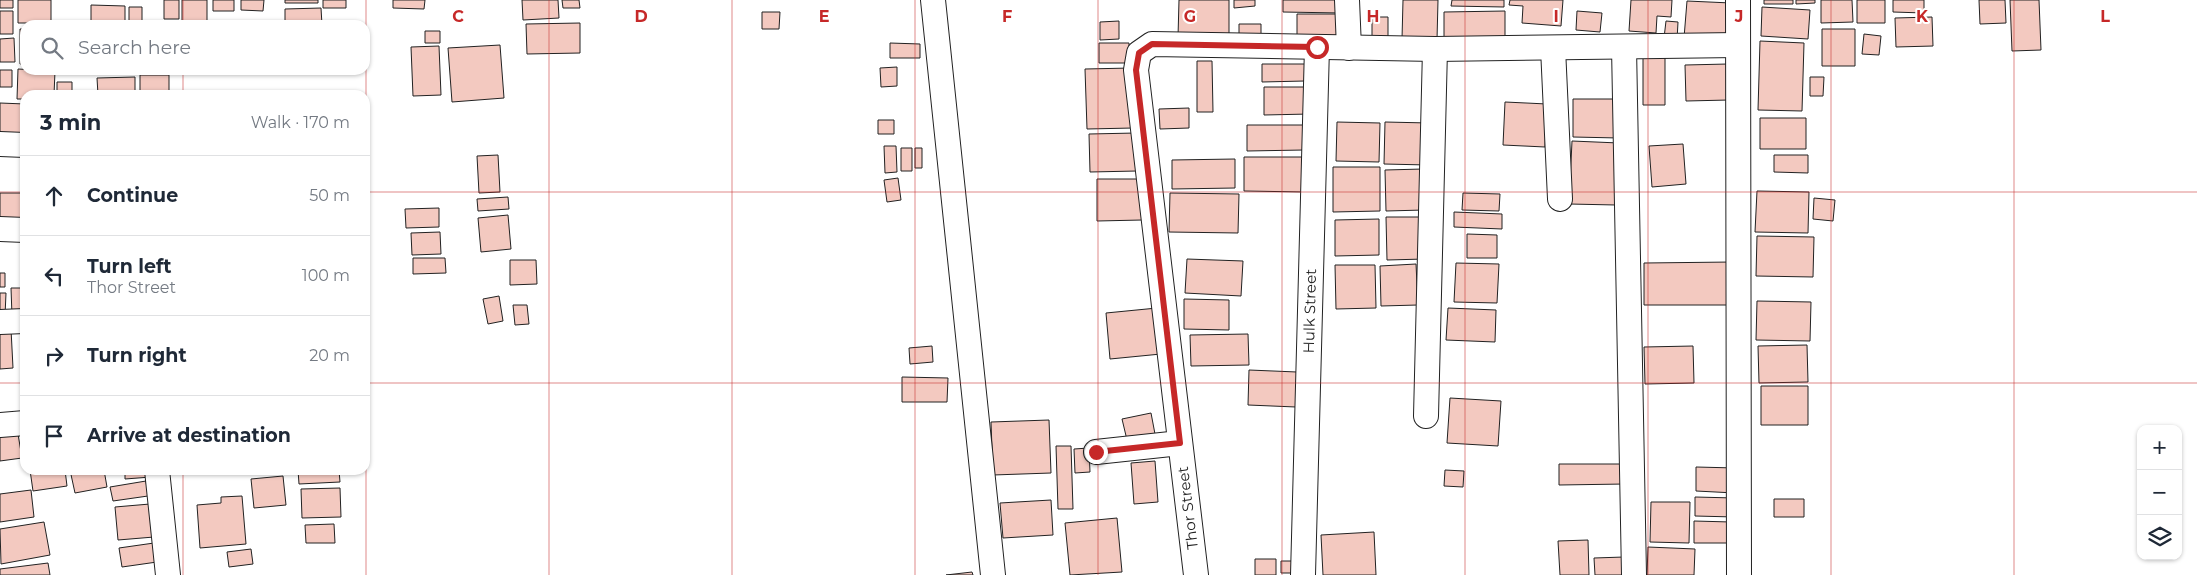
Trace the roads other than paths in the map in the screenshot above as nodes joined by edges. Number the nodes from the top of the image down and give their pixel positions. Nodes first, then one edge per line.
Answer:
1 (933, 0) edge
2 (1347, 0) edge
3 (1738, 0) edge
4 (1738, 45) junction
5 (1317, 47) junction
6 (1624, 47) junction
7 (1349, 48) junction
8 (1553, 48) junction
9 (1435, 50) junction
10 (0, 144) edge
11 (20, 144) edge
12 (1560, 199) dead end
13 (0, 229) edge
14 (20, 230) edge
15 (20, 321) edge
16 (0, 322) edge
17 (1426, 416) dead end
18 (20, 423) edge
19 (0, 425) edge
20 (1180, 443) junction
21 (1096, 452) dead end
22 (158, 475) edge
23 (168, 575) edge
24 (993, 575) edge
25 (1196, 575) edge
26 (1303, 575) edge
27 (1634, 575) edge
28 (1739, 575) edge

1 - 24 street
2 - 7 street
3 - 4 street
4 - 6 street
4 - 28 street
5 - 7 street
5 - 20 street, Thor Street
5 - 26 street, Hulk Street
6 - 8 street
6 - 27 street
7 - 9 street
8 - 9 street
8 - 12 street
9 - 17 street
10 - 11 street
13 - 14 street
15 - 16 street
18 - 19 street
20 - 21 street
20 - 25 street, Thor Street
22 - 23 street

